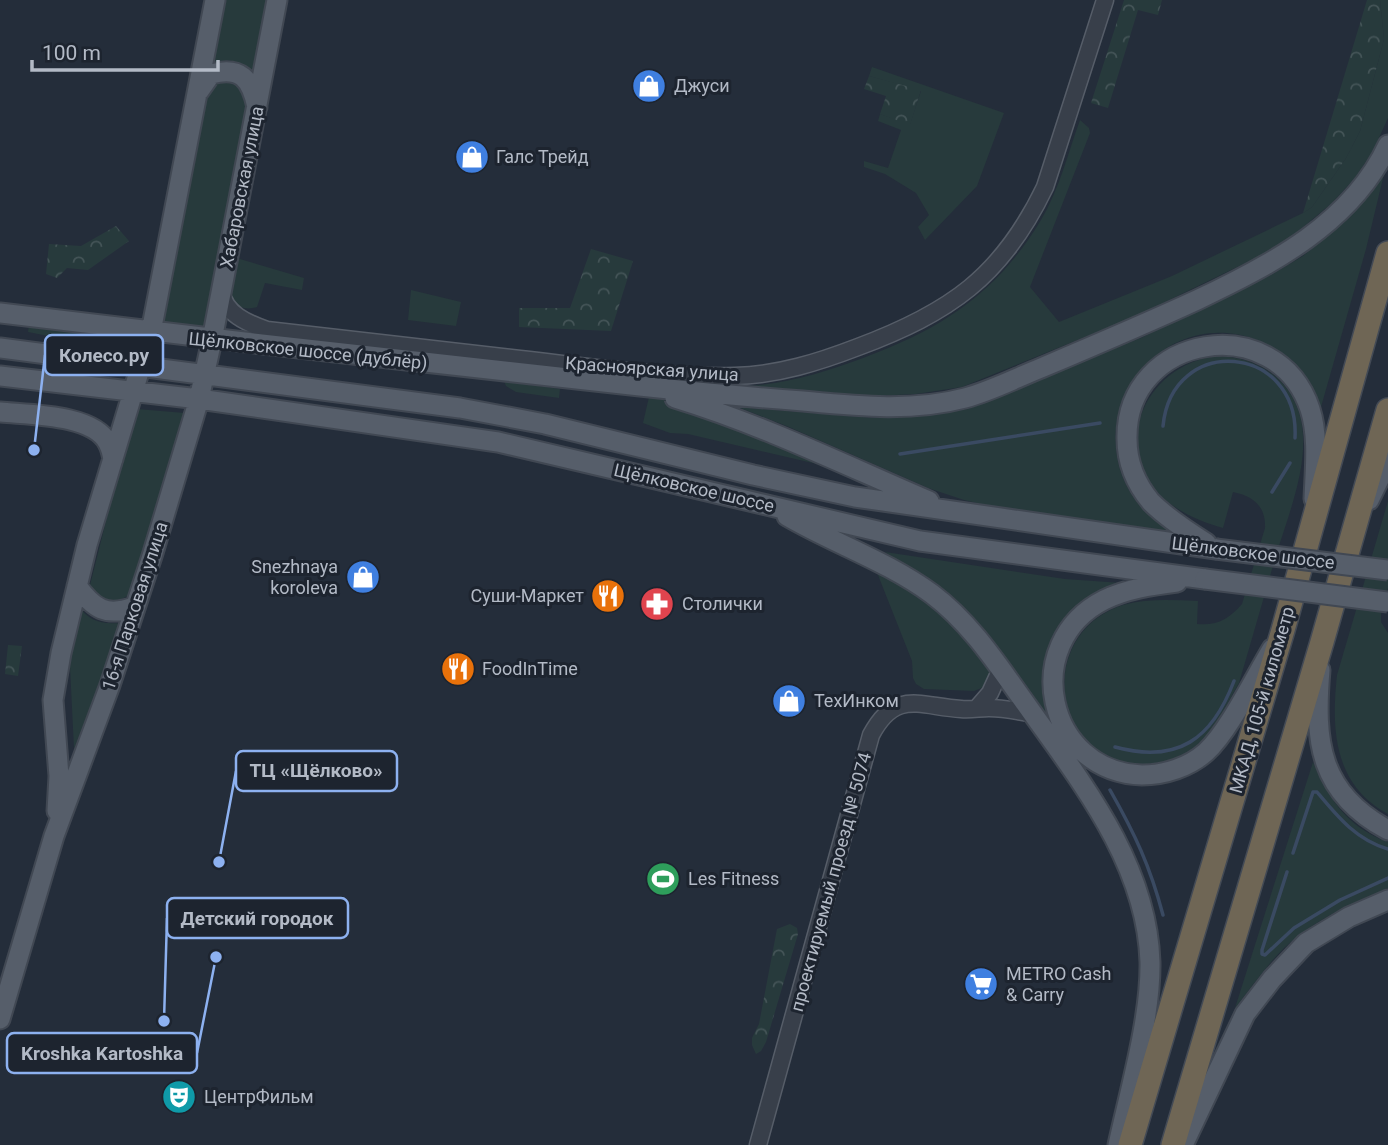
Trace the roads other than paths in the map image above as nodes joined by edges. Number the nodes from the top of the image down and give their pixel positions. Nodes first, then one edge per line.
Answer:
1 (215, 0) edge
2 (277, 0) edge
3 (1105, 0) edge
4 (196, 97) junction
5 (257, 108) junction
6 (1388, 145) edge
7 (1388, 253) edge
8 (221, 291) junction
9 (0, 313) edge
10 (151, 332) junction
11 (212, 340) junction
12 (0, 348) edge
13 (142, 365) junction
14 (205, 373) junction
15 (0, 376) edge
16 (617, 383) junction
17 (133, 392) junction
18 (198, 400) junction
19 (1388, 410) edge
20 (0, 412) edge
21 (113, 459) junction
22 (1388, 461) edge
23 (770, 506) junction
24 (959, 513) junction
25 (1313, 525) junction
26 (1352, 536) junction
27 (1214, 548) junction
28 (1388, 570) edge
29 (1202, 579) junction
30 (77, 586) junction
31 (1388, 602) edge
32 (134, 607) junction
33 (1283, 630) junction
34 (1322, 642) junction
35 (1001, 669) junction
36 (977, 708) junction
37 (1033, 714) junction
38 (1388, 830) edge
39 (54, 836) junction
40 (1388, 900) edge
41 (0, 1018) edge
42 (758, 1145) edge
43 (1118, 1145) edge
44 (1130, 1145) edge
45 (1173, 1145) edge
46 (1183, 1145) edge

1 - 4 main road
2 - 5 main road, Хабаровская улица
3 - 8 street, Красноярская улица
4 - 5 main road
4 - 10 main road
5 - 8 main road, Хабаровская улица
6 - 16 main road
7 - 25 highway, МКАД, 105-й километр
8 - 11 main road, Хабаровская улица
9 - 10 main road, Щёлковское шоссе (дублёр)
10 - 11 main road, Щёлковское шоссе (дублёр)
10 - 13 main road
11 - 14 main road, Хабаровская улица
11 - 16 main road, Щёлковское шоссе (дублёр)
12 - 13 main road, Щёлковское шоссе
13 - 14 main road, Щёлковское шоссе
13 - 17 main road, 16-я Парковая улица
14 - 18 main road, 16-я Парковая улица
14 - 24 main road, Щёлковское шоссе
15 - 17 main road, Щёлковское шоссе
16 - 24 main road
17 - 18 main road, Щёлковское шоссе
17 - 21 main road, 16-я Парковая улица
18 - 23 main road, Щёлковское шоссе
18 - 32 main road, 16-я Парковая улица
19 - 26 highway
20 - 21 main road
21 - 30 main road, 16-я Парковая улица
22 - 26 main road
23 - 29 main road, Щёлковское шоссе
23 - 35 main road
24 - 27 main road, Щёлковское шоссе
25 - 27 main road
25 - 33 highway, МКАД, 105-й километр
26 - 34 highway
27 - 28 main road, Щёлковское шоссе, bridge
29 - 31 main road, Щёлковское шоссе, bridge
29 - 33 main road
30 - 32 main road
30 - 39 main road, 16-я Парковая улица
32 - 39 main road, 16-я Парковая улица
33 - 44 highway, МКАД, 105-й километр
34 - 38 main road
34 - 45 highway
35 - 36 street
35 - 37 main road
36 - 37 street, проектируемый проезд № 5074
36 - 42 street, проектируемый проезд № 5074
37 - 43 main road
39 - 41 main road, 16-я Парковая улица
40 - 46 main road

